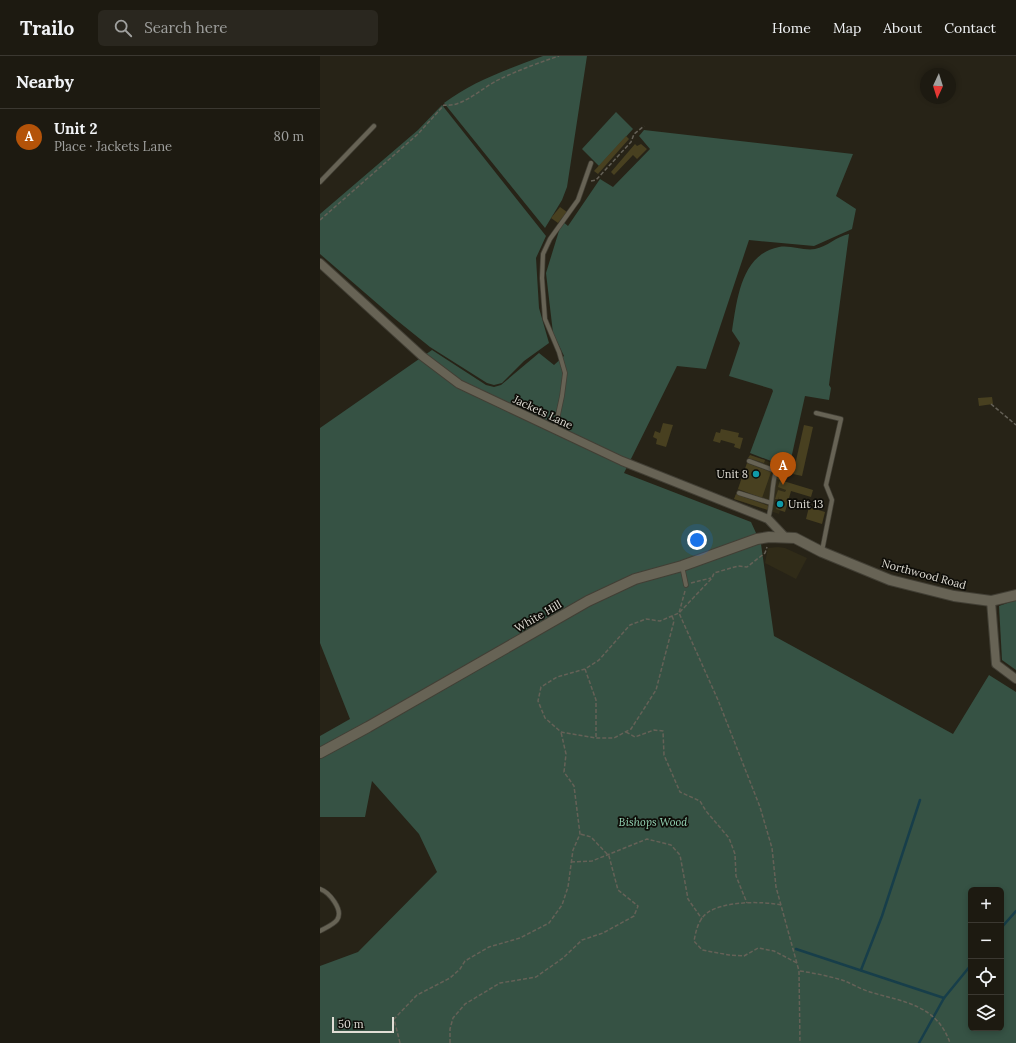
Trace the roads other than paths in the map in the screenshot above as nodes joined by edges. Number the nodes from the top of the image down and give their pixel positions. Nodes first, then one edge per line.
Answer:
1 (374, 126) dead end
2 (591, 163) dead end
3 (320, 182) edge
4 (320, 262) edge
5 (816, 413) dead end
6 (554, 429) junction
7 (749, 461) dead end
8 (739, 493) dead end
9 (772, 504) junction
10 (768, 519) junction
11 (784, 536) junction
12 (822, 552) junction
13 (682, 566) junction
14 (686, 585) road end
15 (1016, 594) edge
16 (991, 601) junction
17 (1016, 679) edge
18 (320, 753) edge
19 (320, 889) edge
20 (320, 930) edge

1 - 3 lane
2 - 6 lane
4 - 6 street, Jackets Lane
5 - 12 lane
6 - 10 street, Jackets Lane
7 - 9 lane
8 - 9 lane
9 - 10 lane
10 - 11 street, Jackets Lane
11 - 12 street, Northwood Road
11 - 13 street, White Hill
12 - 16 street, Northwood Road
13 - 14 lane
13 - 18 street, White Hill
15 - 16 street, Northwood Road
16 - 17 street
19 - 20 lane

